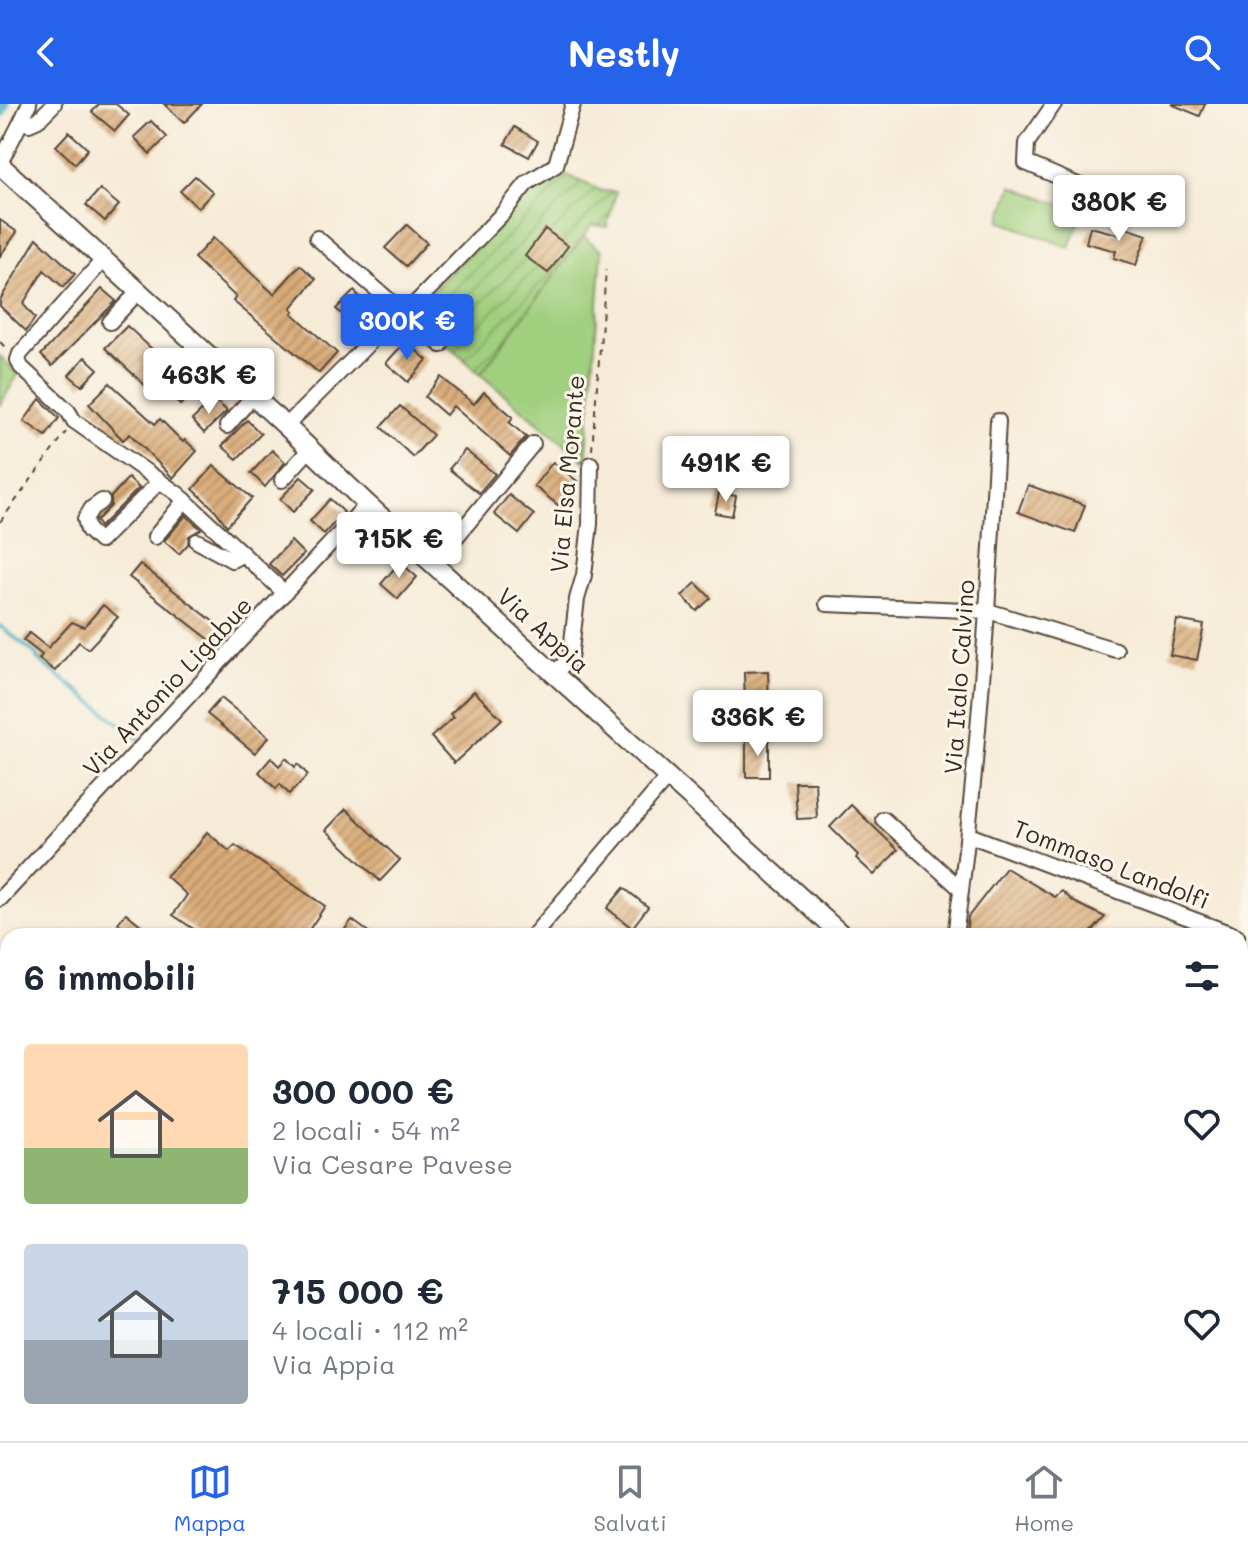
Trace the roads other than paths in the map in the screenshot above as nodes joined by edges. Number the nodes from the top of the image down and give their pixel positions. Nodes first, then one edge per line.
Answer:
1 (29, 104) edge
2 (54, 104) edge
3 (573, 104) edge
4 (1054, 104) edge
5 (22, 120) junction
6 (0, 164) edge
7 (1085, 188) dead end
8 (317, 238) dead end
9 (104, 259) junction
10 (139, 291) junction
11 (401, 311) junction
12 (110, 322) dead end
13 (197, 344) junction
14 (441, 345) dead end
15 (168, 374) dead end
16 (253, 396) junction
17 (998, 421) dead end
18 (227, 426) dead end
19 (286, 426) junction
20 (533, 444) dead end
21 (310, 449) junction
22 (591, 464) road end
23 (282, 480) dead end
24 (160, 481) junction
25 (185, 500) junction
26 (102, 501) dead end
27 (367, 504) junction
28 (155, 537) dead end
29 (197, 541) dead end
30 (243, 554) junction
31 (434, 564) junction
32 (285, 593) junction
33 (827, 604) dead end
34 (988, 611) junction
35 (1116, 650) dead end
36 (554, 673) junction
37 (668, 777) junction
38 (883, 819) dead end
39 (969, 835) junction
40 (961, 889) junction
41 (0, 899) edge
42 (540, 928) edge
43 (834, 928) edge
44 (956, 928) edge
45 (1214, 928) edge

1 - 5 street
2 - 5 street
3 - 11 street
4 - 7 street
5 - 6 street
6 - 9 main road, Via Appia
8 - 11 street
9 - 10 main road, Via Appia
9 - 24 street
10 - 12 street
10 - 13 main road, Via Appia
11 - 14 street
11 - 19 street
13 - 15 street
13 - 16 main road, Via Appia
16 - 18 street
16 - 19 main road, Via Appia
17 - 34 street, Via Italo Calvino
19 - 21 main road, Via Appia
20 - 31 street
21 - 23 street
21 - 27 main road, Via Appia
22 - 36 street, Via Elsa Morante
24 - 25 street
24 - 26 street
25 - 28 street
25 - 30 street
27 - 31 main road, Via Appia
27 - 32 street, Via Antonio Ligabue
29 - 30 street
30 - 32 street
31 - 36 main road, Via Appia
32 - 41 street, Via Antonio Ligabue
33 - 34 street
34 - 35 street
34 - 39 street, Via Italo Calvino
36 - 37 main road, Via Appia
37 - 42 street
37 - 43 main road, Via Appia
38 - 40 street
39 - 40 street, Via Italo Calvino
39 - 45 street, Tommaso Landolfi
40 - 44 street, Via Italo Calvino

